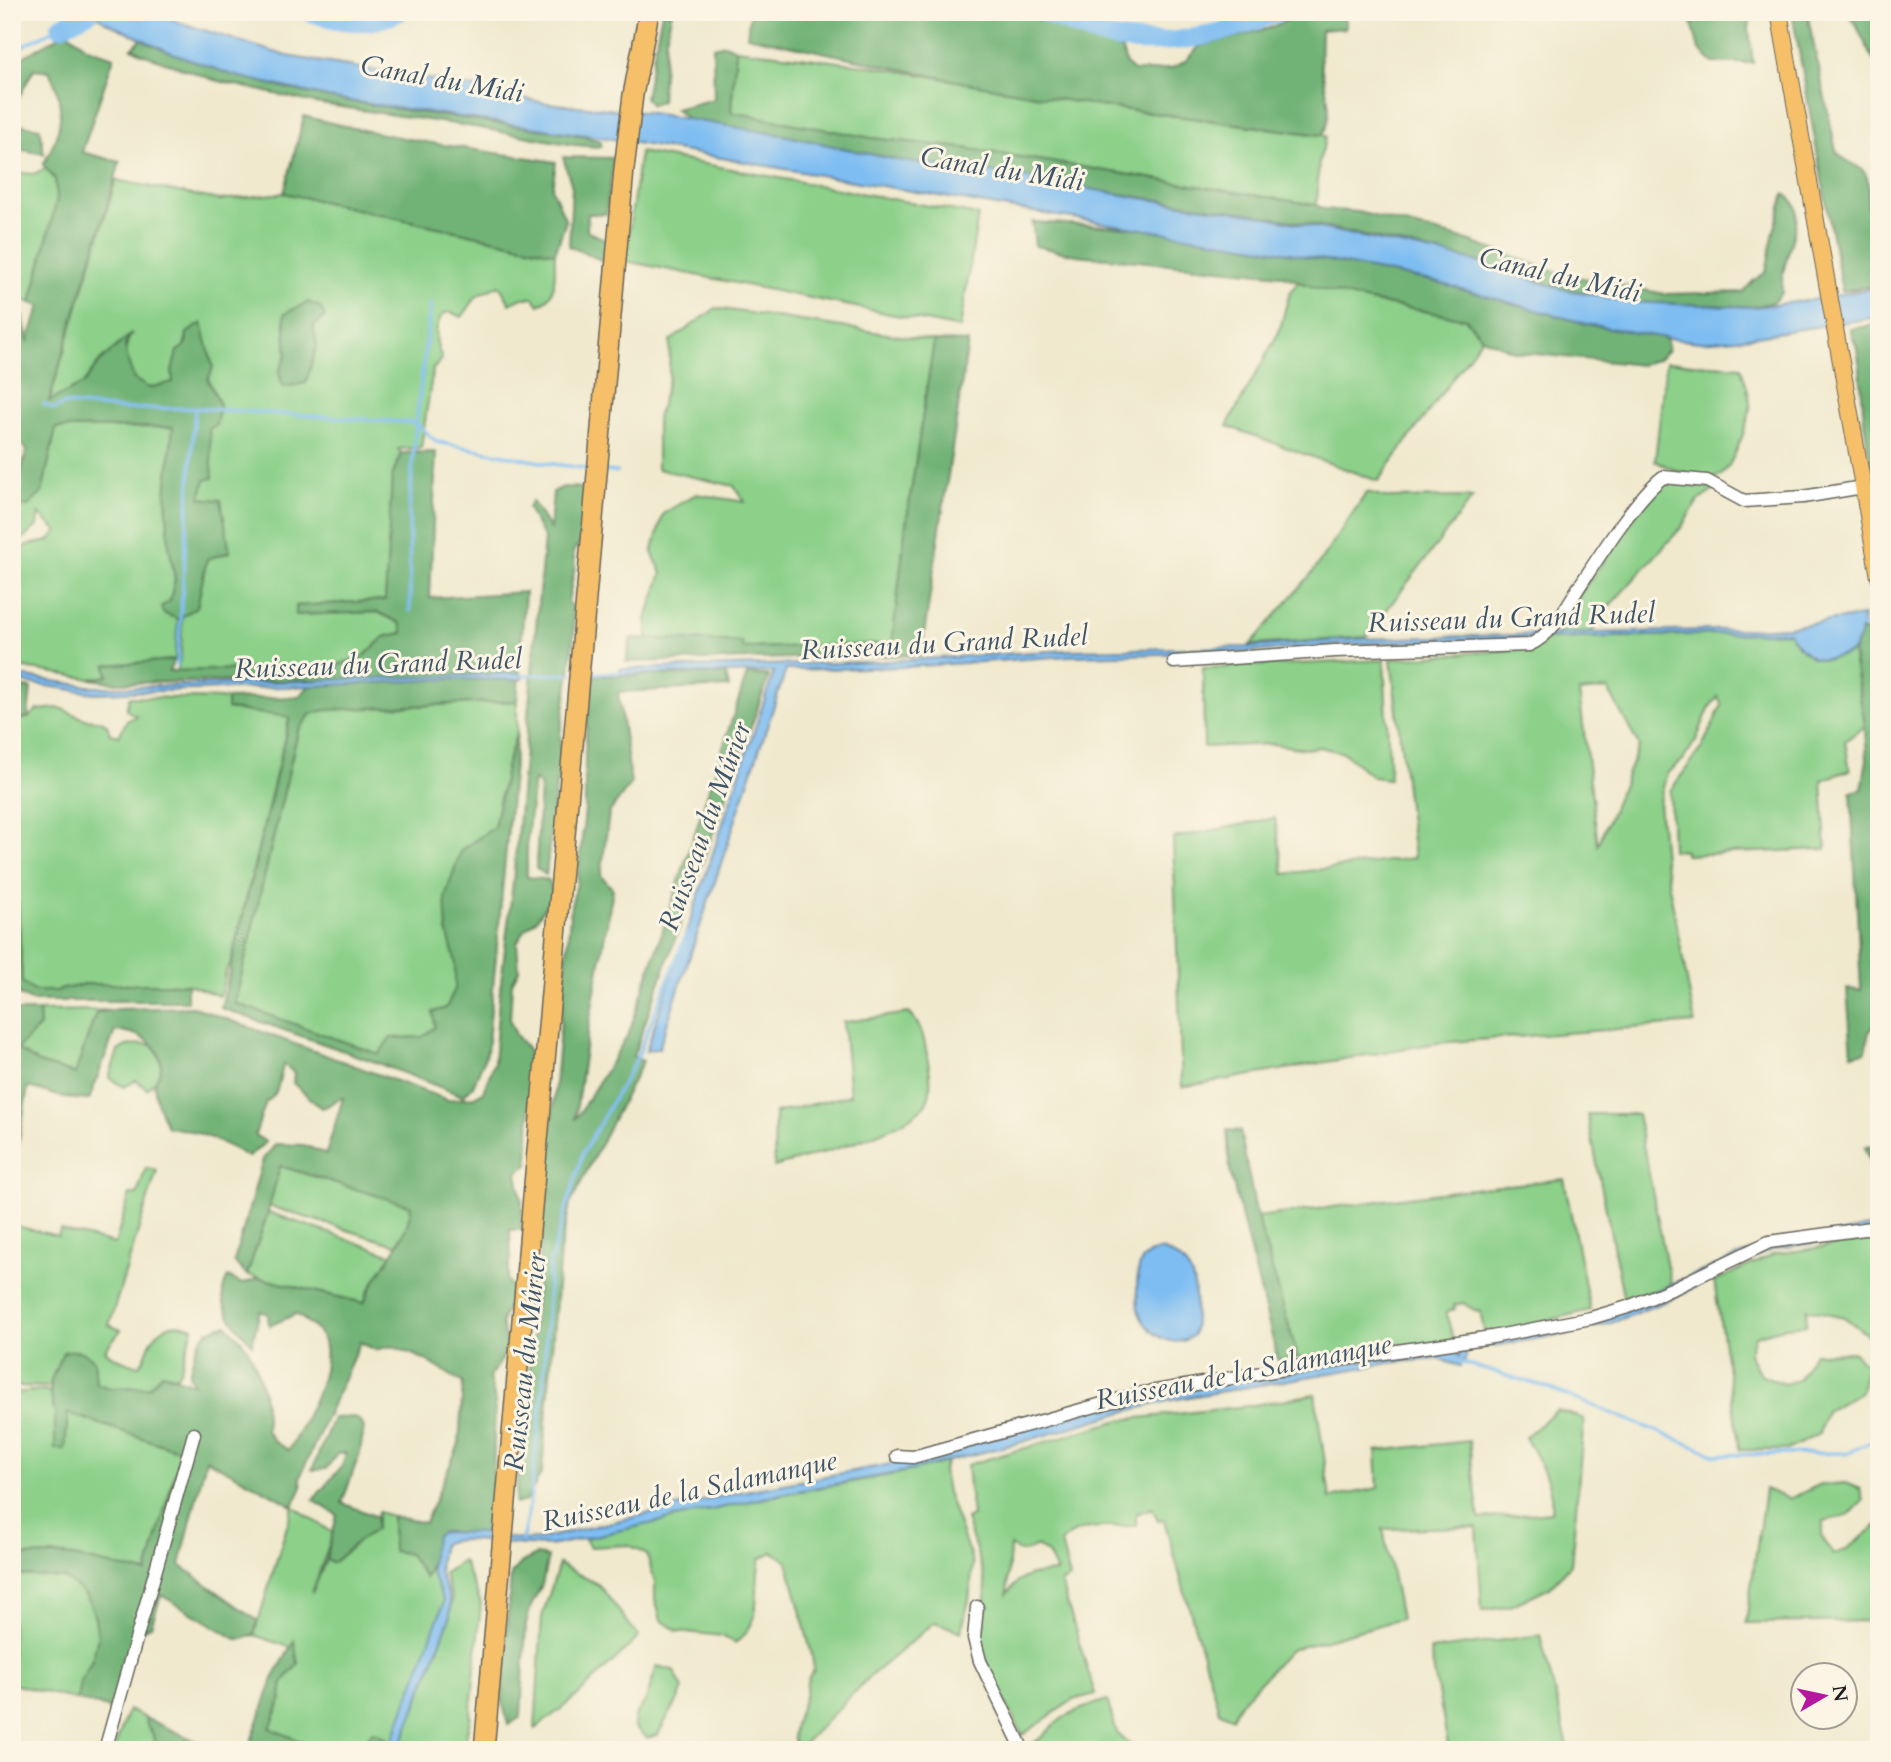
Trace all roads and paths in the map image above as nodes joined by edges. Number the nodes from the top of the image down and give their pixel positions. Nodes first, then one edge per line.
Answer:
1 (649, 12) edge
2 (1779, 12) edge
3 (1863, 487) junction
4 (1879, 577) edge
5 (1174, 662) dead end
6 (1879, 1227) edge
7 (194, 1434) dead end
8 (897, 1456) dead end
9 (976, 1607) dead end
10 (105, 1750) edge
11 (484, 1750) edge
12 (1024, 1750) edge

1 - 11 highway
2 - 3 main road
3 - 4 main road
3 - 5 street
6 - 8 street
7 - 10 street
9 - 12 street

